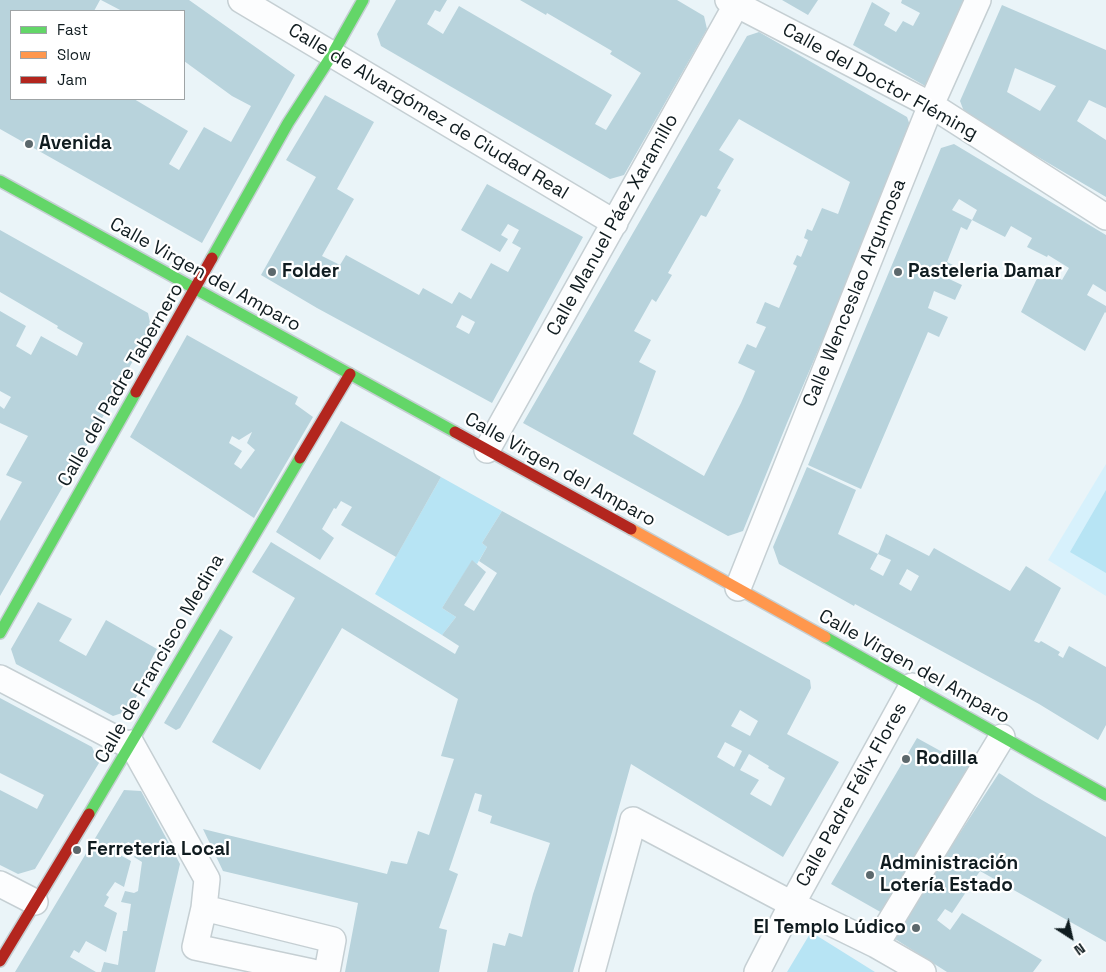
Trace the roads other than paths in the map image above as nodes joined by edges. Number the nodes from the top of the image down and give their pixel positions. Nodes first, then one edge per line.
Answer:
1 (241, 0) edge
2 (363, 0) edge
3 (978, 0) edge
4 (734, 1) edge
5 (332, 55) junction
6 (931, 105) junction
7 (0, 181) edge
8 (1106, 217) edge
9 (615, 223) junction
10 (195, 290) junction
11 (350, 374) junction
12 (488, 450) junction
13 (738, 588) junction
14 (0, 633) edge
15 (0, 678) edge
16 (912, 686) junction
17 (1002, 737) junction
18 (130, 744) junction
19 (1103, 793) edge
20 (0, 884) edge
21 (35, 902) junction
22 (792, 904) junction
23 (204, 908) junction
24 (876, 945) junction
25 (0, 961) edge
26 (312, 972) edge
27 (327, 972) edge
28 (592, 972) edge
29 (757, 972) edge
30 (923, 972) edge

1 - 5 street, Calle de Alvargómez de Ciudad Real
2 - 5 street, Calle del Padre Tabernero
3 - 6 street, Calle Wenceslao Argumosa
4 - 6 street, Calle del Doctor Fléming
4 - 9 street, Calle Manuel Páez Xaramillo
5 - 9 street, Calle de Alvargómez de Ciudad Real
5 - 10 street, Calle del Padre Tabernero
6 - 8 street, Calle del Doctor Fléming
6 - 13 street, Calle Wenceslao Argumosa
7 - 10 street, Calle Virgen del Amparo
9 - 12 street, Calle Manuel Páez Xaramillo
10 - 11 street, Calle Virgen del Amparo
10 - 14 street, Calle del Padre Tabernero
11 - 12 street, Calle Virgen del Amparo
11 - 18 street, Calle de Francisco Medina
12 - 13 street, Calle Virgen del Amparo
13 - 16 street, Calle Virgen del Amparo
15 - 18 street
16 - 17 street, Calle Virgen del Amparo
16 - 22 street, Calle Padre Félix Flores
17 - 19 street, Calle Virgen del Amparo
17 - 24 street
18 - 21 street, Calle de Francisco Medina
18 - 23 street
20 - 21 street
21 - 25 street, Calle de Francisco Medina
22 - 24 street
22 - 28 street
22 - 29 street, Calle Padre Félix Flores
23 - 26 street
23 - 27 street
24 - 30 street

